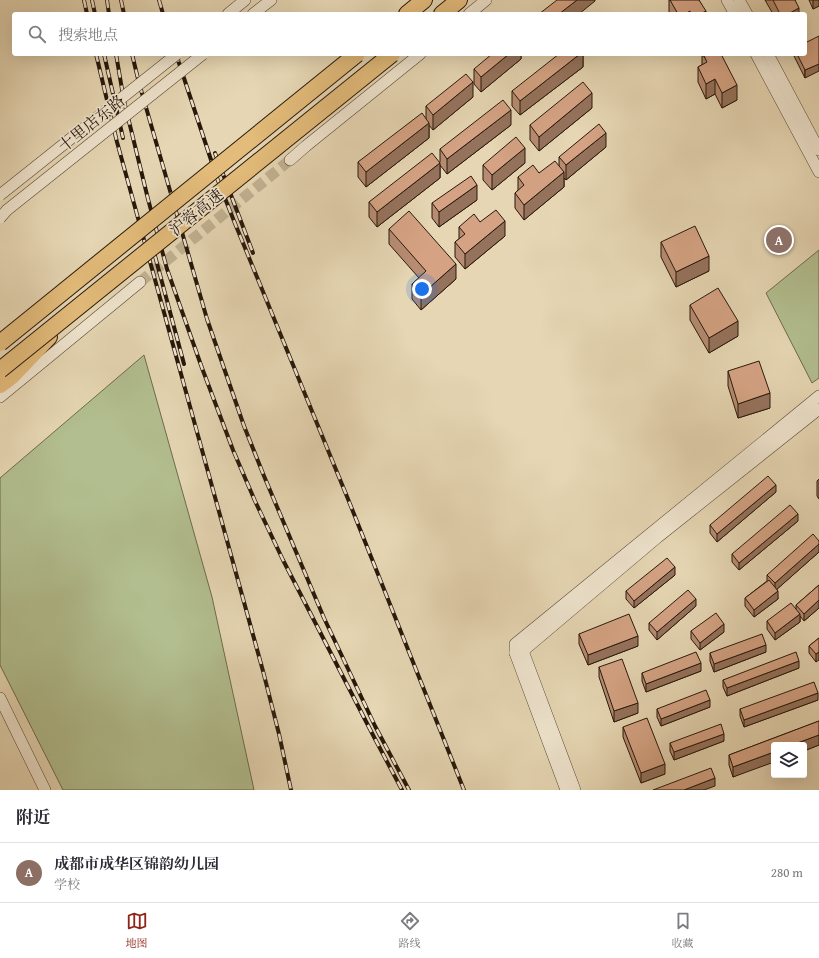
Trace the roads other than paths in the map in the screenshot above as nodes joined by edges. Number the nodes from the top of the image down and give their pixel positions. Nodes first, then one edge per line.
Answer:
1 (246, 0) edge
2 (271, 0) edge
3 (424, 0) edge
4 (459, 0) edge
5 (486, 0) edge
6 (727, 0) edge
7 (739, 0) edge
8 (231, 12) edge
9 (256, 12) edge
10 (409, 12) edge
11 (444, 12) edge
12 (471, 12) edge
13 (734, 12) edge
14 (746, 12) edge
15 (174, 56) edge
16 (200, 56) edge
17 (355, 56) edge
18 (390, 56) edge
19 (418, 56) edge
20 (757, 56) edge
21 (769, 56) edge
22 (819, 150) edge
23 (290, 160) tunnel mouth
24 (819, 172) edge
25 (0, 195) edge
26 (0, 218) edge
27 (140, 282) tunnel mouth
28 (81, 304) junction
29 (0, 343) edge
30 (0, 370) edge
31 (0, 385) edge
32 (819, 396) edge
33 (0, 397) edge
34 (819, 409) edge
35 (518, 650) junction
36 (0, 698) edge
37 (45, 790) edge
38 (566, 790) edge
39 (575, 790) edge

1 - 8 street
2 - 9 street
3 - 10 highway
4 - 11 highway
5 - 12 street
6 - 13 street
7 - 14 street
15 - 25 street, 十里店东路, bridge
16 - 26 street, 十里店东路, bridge
17 - 29 highway, 沪蓉高速, bridge
18 - 28 highway, 沪蓉高速, bridge
19 - 23 street
20 - 24 street
21 - 22 street
27 - 33 street
28 - 30 highway, 沪蓉高速, bridge
28 - 31 highway, bridge
32 - 35 street
34 - 35 street
35 - 38 street
35 - 39 street
36 - 37 street

